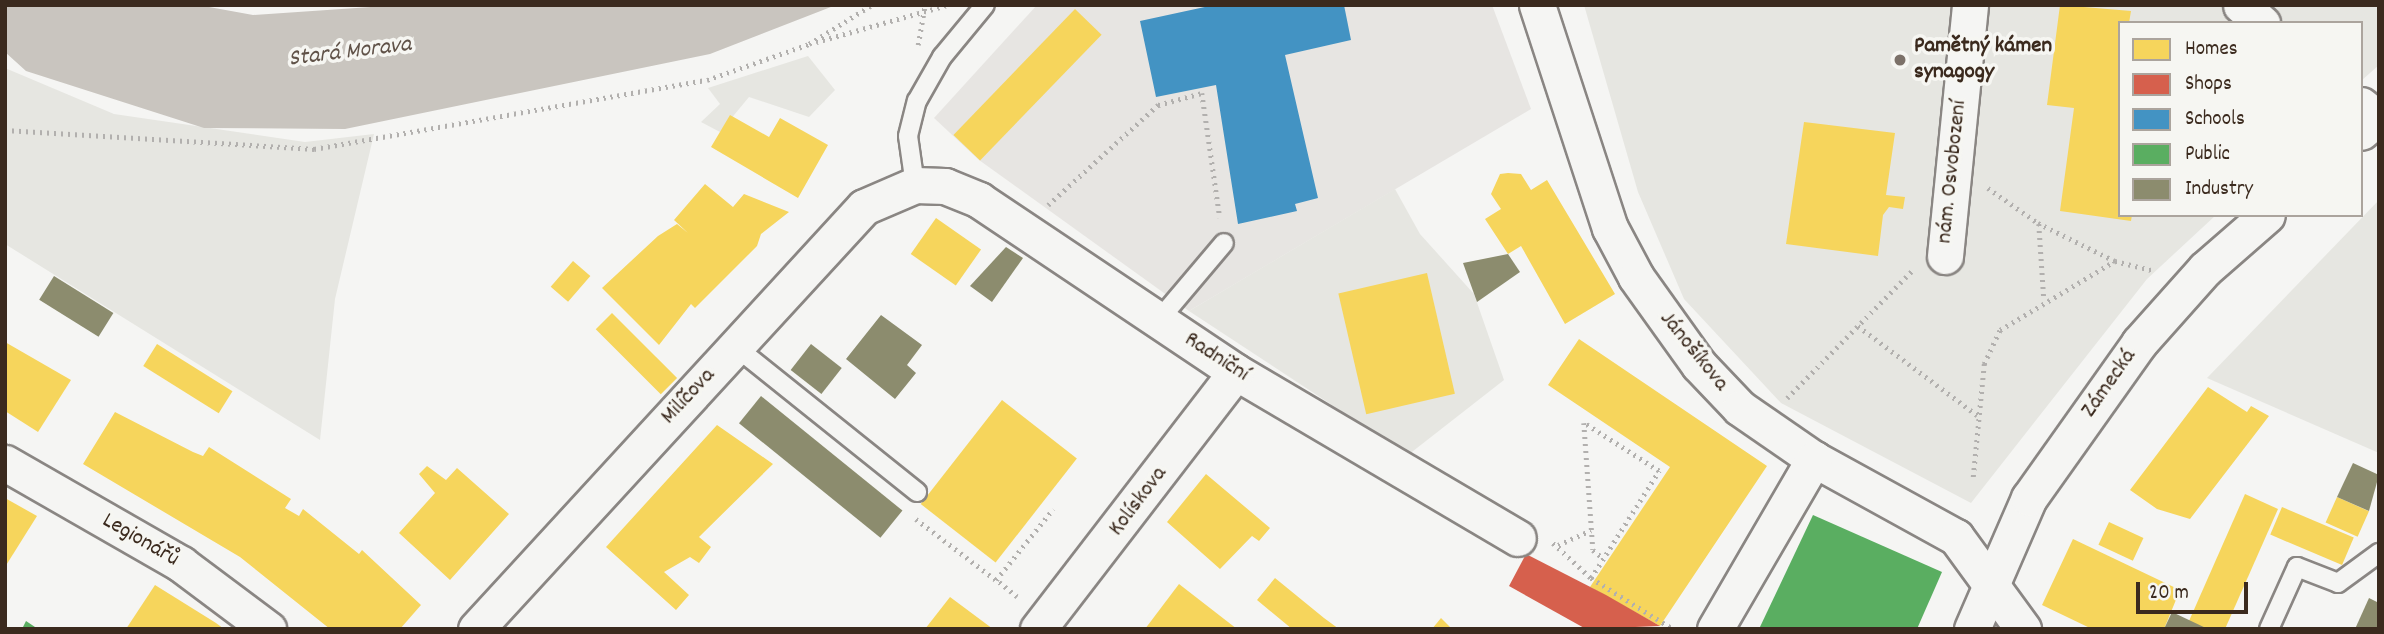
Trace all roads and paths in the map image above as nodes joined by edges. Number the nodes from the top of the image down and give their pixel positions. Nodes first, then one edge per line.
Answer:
1 (872, 5) edge
2 (948, 5) edge
3 (985, 5) edge
4 (1537, 5) edge
5 (1970, 5) edge
6 (2241, 5) edge
7 (2260, 21) edge
8 (808, 44) junction
9 (5, 130) edge
10 (915, 185) junction
11 (1987, 187) dead end
12 (1045, 208) dead end
13 (2265, 217) edge
14 (2038, 223) junction
15 (1224, 243) joint
16 (1945, 256) joint
17 (2115, 261) junction
18 (2152, 270) dead end
19 (2044, 299) junction
20 (1158, 321) junction
21 (1858, 326) junction
22 (736, 346) junction
23 (1236, 372) junction
24 (1784, 402) dead end
25 (1978, 415) junction
26 (1814, 459) junction
27 (5, 463) edge
28 (1972, 477) dead end
29 (917, 492) dead end
30 (1053, 509) dead end
31 (909, 514) dead end
32 (1591, 530) junction
33 (1532, 538) joint
34 (1558, 545) junction
35 (2379, 553) edge
36 (1603, 558) junction
37 (1591, 578) junction
38 (996, 580) junction
39 (1991, 582) junction
40 (1033, 617) edge
41 (268, 629) edge
42 (476, 629) edge
43 (1673, 629) edge
44 (1715, 629) edge
45 (1972, 629) edge
46 (2023, 629) edge
47 (2269, 629) edge

1 - 8 path
2 - 8 path
3 - 10 lane
4 - 26 street, Jánošíkova
5 - 16 street, nám. Osvobození
6 - 7 street
8 - 9 path
10 - 20 street, Radniční
10 - 22 street, Milíčova
11 - 14 path
12 - 15 path
13 - 39 street, Zámecká
14 - 17 path
14 - 19 path
15 - 20 lane
16 - 21 path
17 - 18 path
17 - 19 path
19 - 25 path
20 - 23 street, Radniční
21 - 24 path
21 - 25 path
22 - 29 lane
22 - 42 street, Milíčova
23 - 33 street, Radniční
23 - 40 street, Kolískova
25 - 28 path
26 - 39 street, Jánošíkova
26 - 44 street
27 - 41 street, Legionářů
30 - 38 path
31 - 38 path
32 - 34 path
32 - 36 path
32 - 36 path
33 - 34 path
34 - 37 path
35 - 47 lane
36 - 37 path
37 - 43 path
38 - 40 path
39 - 45 street, Zámecká
39 - 46 street, Jánošíkova

